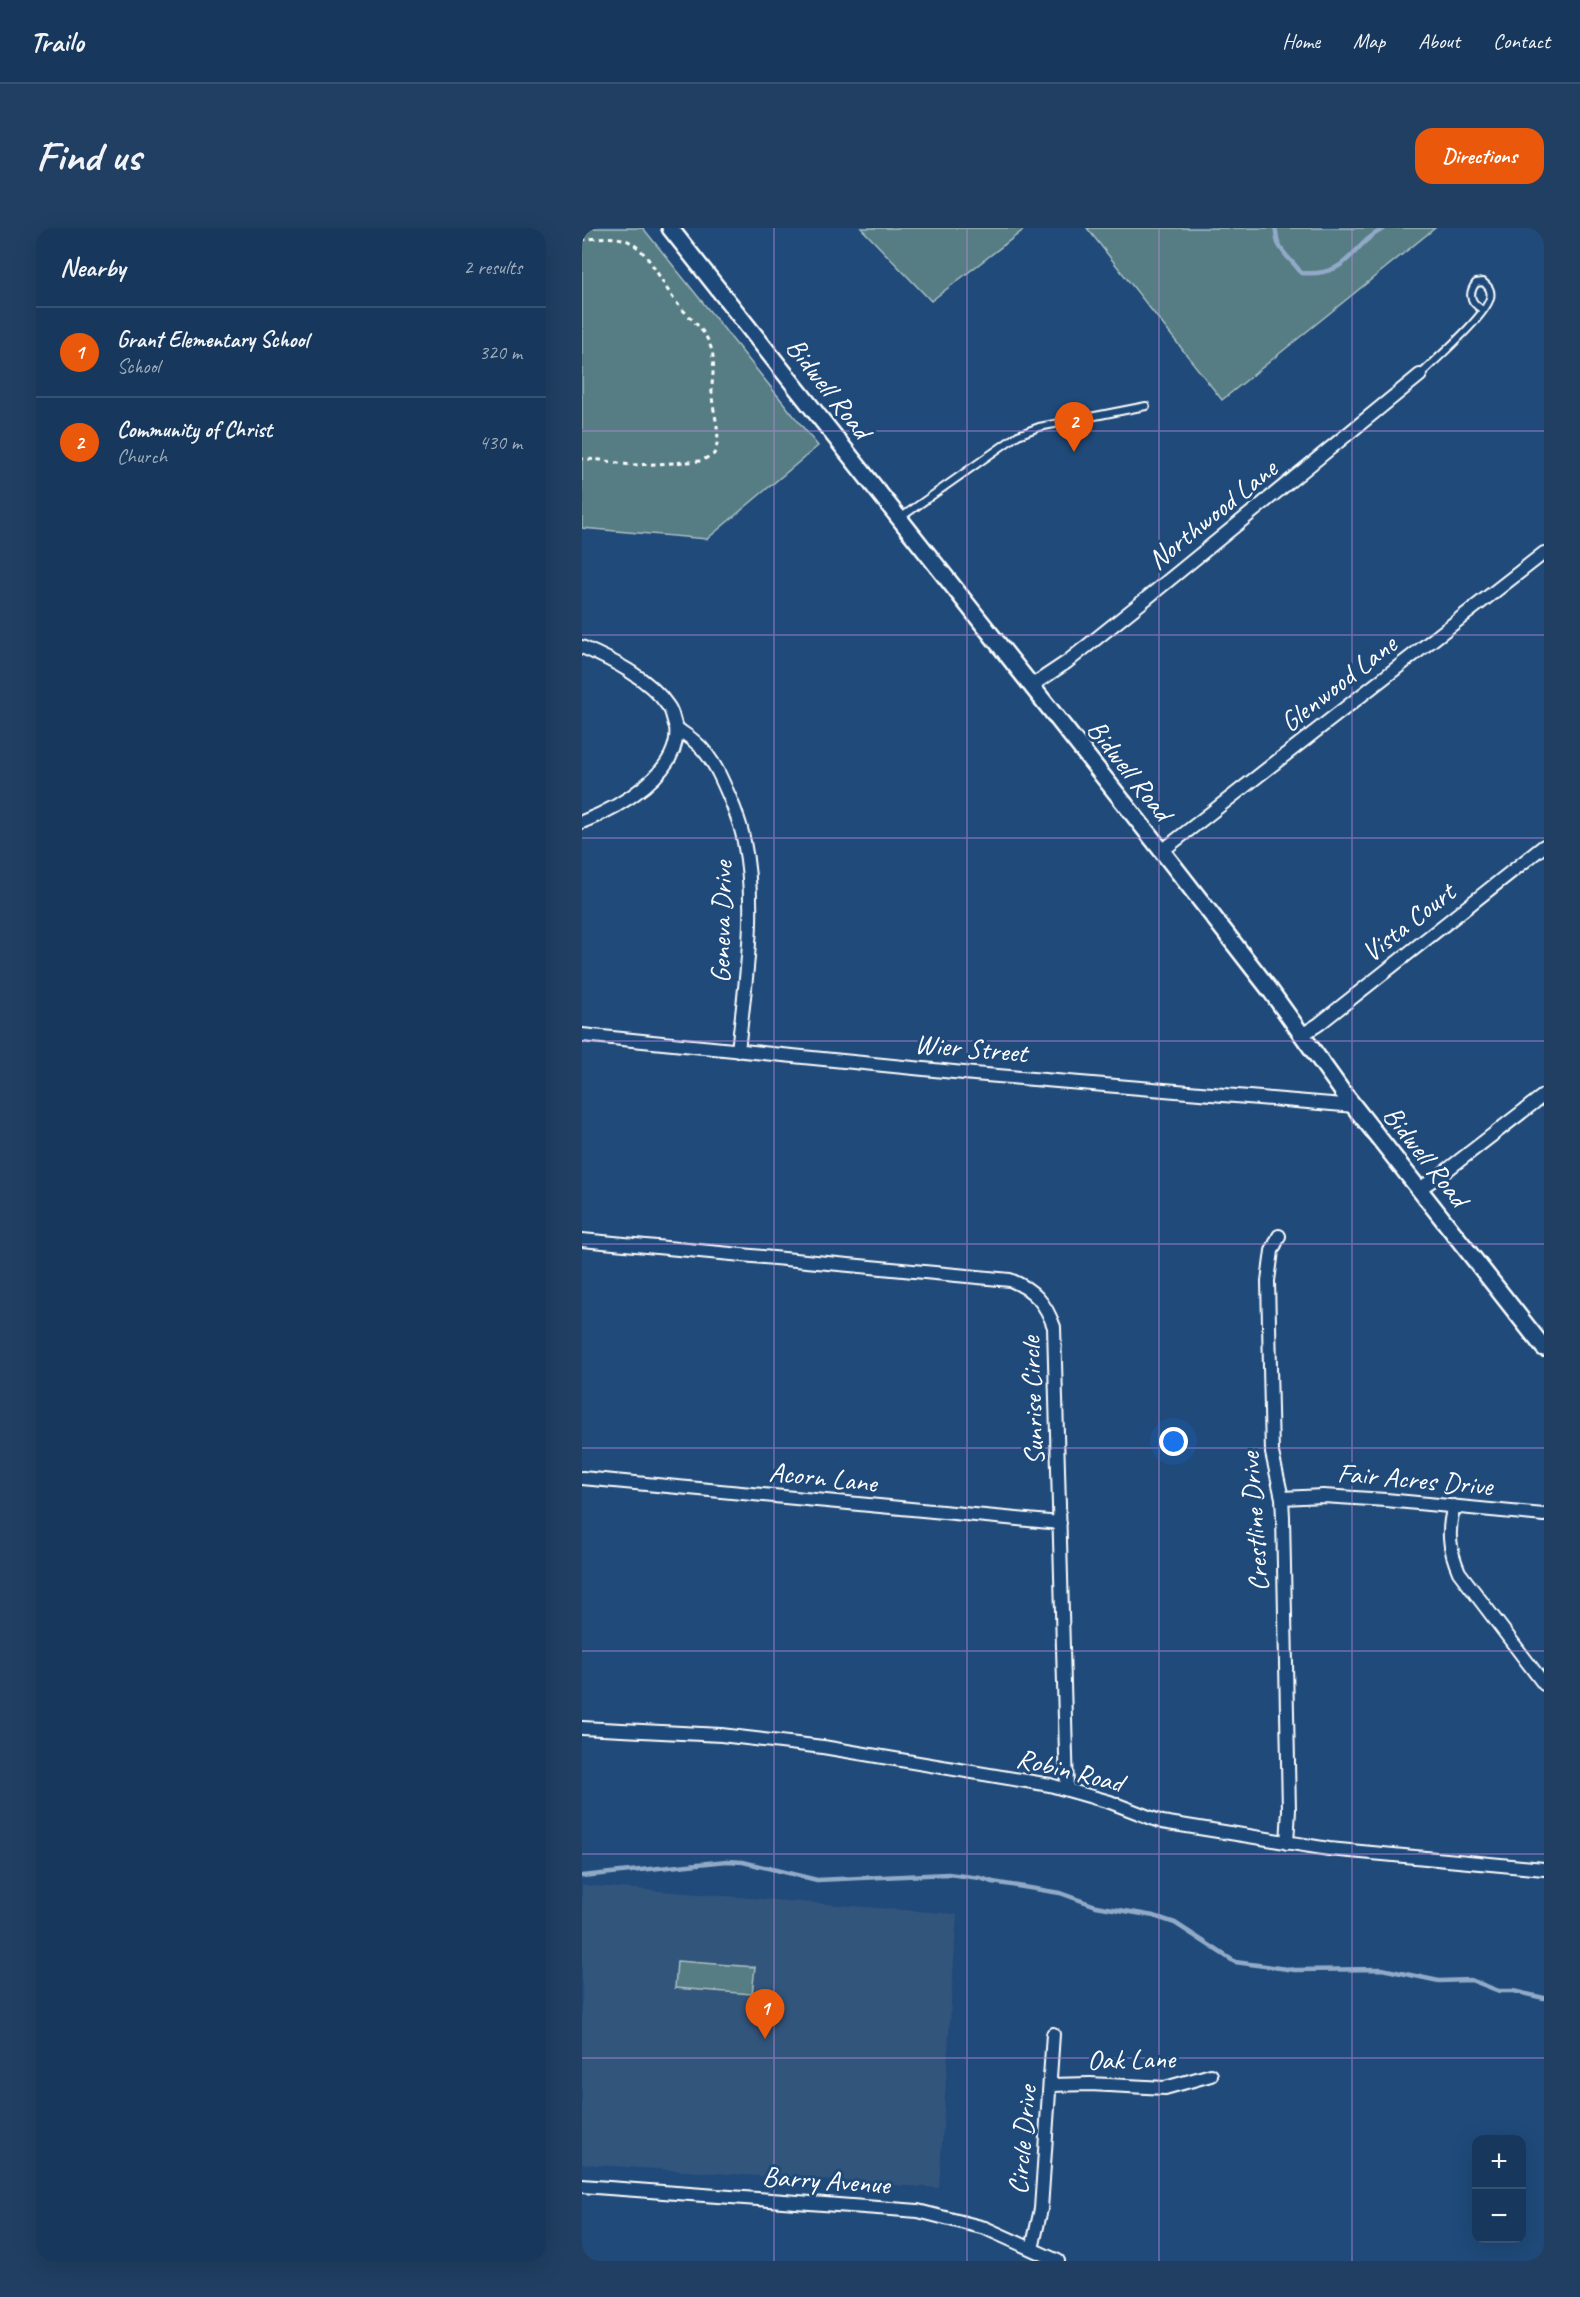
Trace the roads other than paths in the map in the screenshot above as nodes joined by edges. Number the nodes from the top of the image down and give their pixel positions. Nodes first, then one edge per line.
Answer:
1 (670, 228) edge
2 (1483, 310) dead end
3 (1420, 375) joint
4 (1146, 406) dead end
5 (899, 518) junction
6 (1544, 553) edge
7 (582, 647) edge
8 (1031, 686) junction
9 (676, 727) junction
10 (582, 822) edge
11 (1544, 846) edge
12 (1162, 851) junction
13 (582, 1035) edge
14 (1302, 1035) junction
15 (738, 1051) junction
16 (1544, 1095) edge
17 (1355, 1106) junction
18 (1419, 1189) junction
19 (1279, 1236) dead end
20 (582, 1240) edge
21 (1544, 1348) edge
22 (582, 1478) edge
23 (1282, 1498) junction
24 (1454, 1506) junction
25 (1544, 1515) edge
26 (1060, 1523) junction
27 (1544, 1684) edge
28 (582, 1728) edge
29 (1067, 1791) junction
30 (1287, 1843) junction
31 (1544, 1869) edge
32 (1053, 2034) dead end
33 (1211, 2075) dead end
34 (1050, 2085) junction
35 (582, 2186) edge
36 (1032, 2248) junction
37 (1058, 2261) edge

1 - 5 street, Bidwell Road
2 - 3 lane
3 - 8 street, Northwood Lane
4 - 5 lane
5 - 8 street, Bidwell Road
6 - 12 street, Glenwood Lane
7 - 9 street, Geneva Drive
8 - 12 street, Bidwell Road
9 - 10 street
9 - 15 street, Geneva Drive
11 - 14 street, Vista Court
12 - 14 street, Bidwell Road
13 - 15 street, Wier Street
14 - 17 street, Bidwell Road
15 - 17 street, Wier Street
16 - 18 street
17 - 18 street, Bidwell Road
18 - 21 street, Bidwell Road
19 - 23 street, Crestline Drive
20 - 26 street, Sunrise Circle
22 - 26 street, Acorn Lane
23 - 24 street, Fair Acres Drive
23 - 30 street, Crestline Drive
24 - 25 street, Fair Acres Drive
24 - 27 street
26 - 29 street, Sunrise Circle
28 - 29 street, Robin Road
29 - 30 street, Robin Road
30 - 31 street, Robin Road
32 - 34 street, Circle Drive
33 - 34 street, Oak Lane
34 - 36 street, Circle Drive
35 - 36 street, Barry Avenue
36 - 37 street, Barry Avenue

